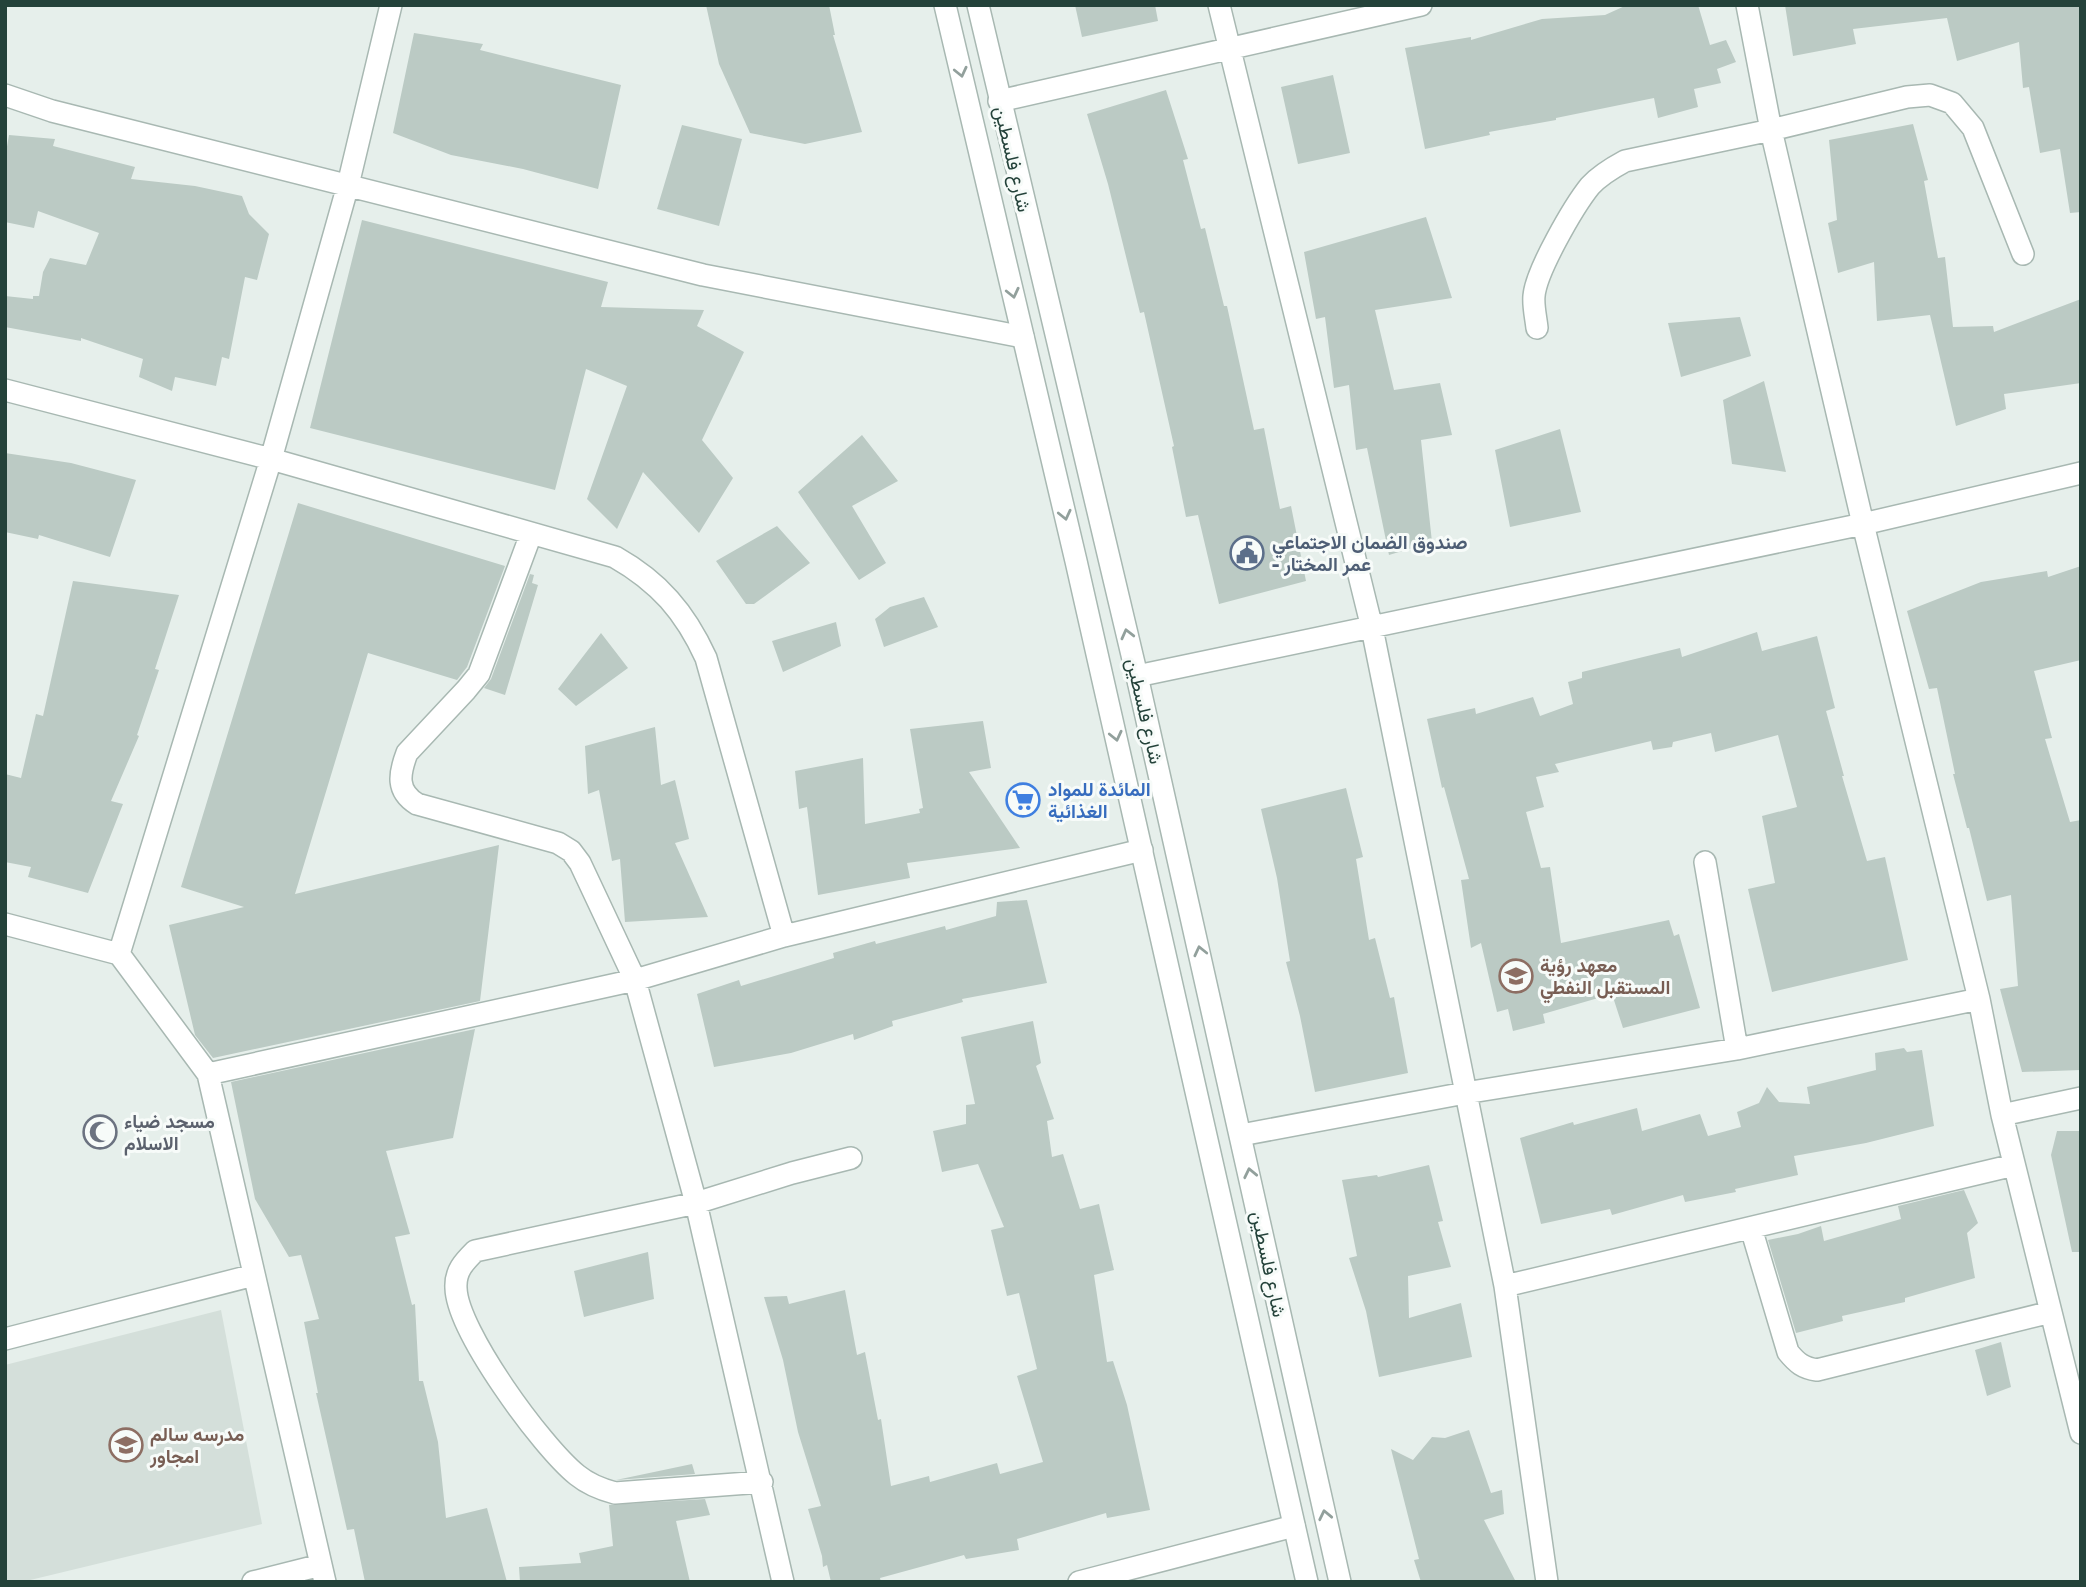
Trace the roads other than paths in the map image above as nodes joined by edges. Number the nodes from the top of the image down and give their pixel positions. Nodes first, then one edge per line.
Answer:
1 (391, 5) edge
2 (945, 5) edge
3 (978, 5) edge
4 (1219, 5) edge
5 (1422, 5) edge
6 (1747, 5) edge
7 (1229, 48) junction
8 (5, 95) edge
9 (999, 101) junction
10 (1772, 130) junction
11 (348, 185) junction
12 (2023, 254) dead end
13 (1537, 328) dead end
14 (1023, 337) junction
15 (5, 390) edge
16 (271, 459) junction
17 (2081, 473) edge
18 (1863, 524) junction
19 (531, 534) junction
20 (1107, 553) junction
21 (1076, 561) junction
22 (1372, 628) junction
23 (1137, 676) junction
24 (1142, 850) junction
25 (1705, 862) dead end
26 (5, 924) edge
27 (784, 936) junction
28 (119, 954) junction
29 (635, 980) junction
30 (1979, 999) junction
31 (1737, 1049) junction
32 (208, 1074) junction
33 (1465, 1093) junction
34 (2081, 1098) edge
35 (2002, 1115) junction
36 (1241, 1135) junction
37 (851, 1158) dead end
38 (2014, 1165) junction
39 (696, 1203) junction
40 (1751, 1228) junction
41 (254, 1275) junction
42 (1505, 1286) junction
43 (2050, 1312) junction
44 (5, 1339) edge
45 (2081, 1433) edge
46 (762, 1482) junction
47 (1294, 1526) junction
48 (323, 1573) edge
49 (253, 1582) edge
50 (783, 1582) edge
51 (1079, 1582) edge
52 (1307, 1582) edge
53 (1340, 1582) edge
54 (1547, 1582) edge

1 - 11 street
2 -> 14 street, شارع فلسطين
3 - 9 street, شارع فلسطين
4 - 7 street
5 - 7 street
6 - 10 street
7 - 9 street
7 - 22 street
8 - 11 street
9 - 20 street, شارع فلسطين
10 - 12 street
10 - 13 street
10 - 18 street
11 - 14 street
11 - 16 street
14 -> 21 street, شارع فلسطين
15 - 16 street
16 - 19 street
16 - 28 street
17 - 18 street
18 - 22 street
18 - 30 street
19 - 27 street
19 - 29 street
20 - 21 street
23 -> 20 street, شارع فلسطين
21 -> 24 street, شارع فلسطين
22 - 23 street
22 - 33 street
36 -> 23 street, شارع فلسطين
24 - 27 street
24 - 47 street, شارع فلسطين
25 - 31 street
26 - 28 street
27 - 29 street
28 - 32 street
29 - 32 street
29 - 39 street
30 - 31 street
30 - 35 street
31 - 33 street
32 - 41 street
33 - 36 street
33 - 42 street
34 - 35 street
35 - 38 street
53 -> 36 street, شارع فلسطين
37 - 39 street
38 - 40 street
38 - 43 street
39 - 46 street
39 - 46 street
40 - 42 street
40 - 43 street
41 - 44 street
41 - 48 street
42 - 54 street
43 - 45 street
46 - 50 street
47 - 51 street
47 - 52 street, شارع فلسطين
48 - 49 street

